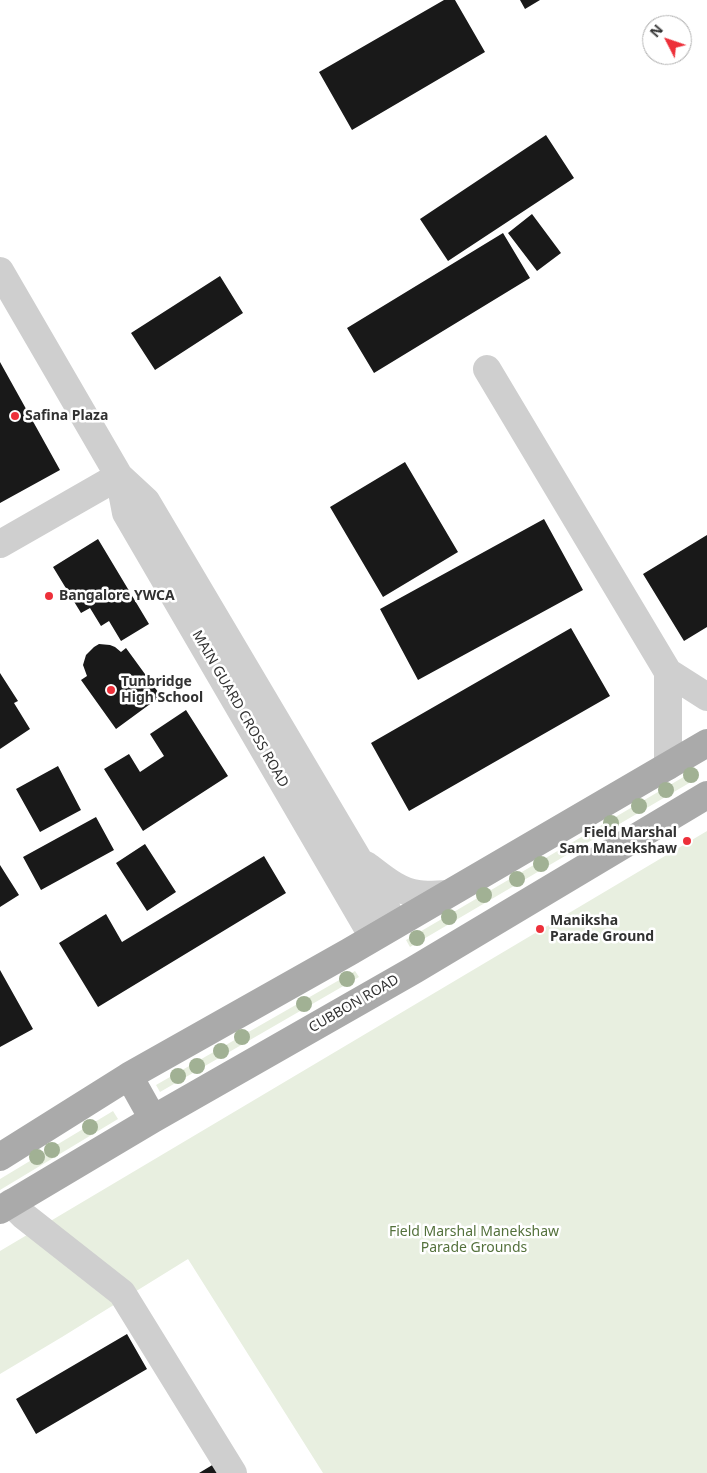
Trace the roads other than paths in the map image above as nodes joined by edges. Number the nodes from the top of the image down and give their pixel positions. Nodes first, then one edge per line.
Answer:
1 (0, 271) edge
2 (487, 369) dead end
3 (119, 476) junction
4 (0, 544) edge
5 (668, 672) junction
6 (707, 697) edge
7 (707, 743) edge
8 (668, 766) junction
9 (707, 795) edge
10 (358, 859) junction
11 (447, 894) junction
12 (384, 930) junction
13 (130, 1076) junction
14 (153, 1119) junction
15 (0, 1157) edge
16 (5, 1207) edge
17 (233, 1473) edge

1 - 3 street, MAIN GUARD CROSS ROAD
2 - 5 street
3 - 4 street
3 - 10 street, MAIN GUARD CROSS ROAD
3 - 12 street, MAIN GUARD CROSS ROAD
5 - 6 street
5 - 8 street
7 - 8 main road
8 - 11 main road
9 - 14 main road, CUBBON ROAD
10 - 11 street
10 - 12 street, MAIN GUARD CROSS ROAD
11 - 12 main road
12 - 13 main road
13 - 14 main road
13 - 15 main road
14 - 16 main road, CUBBON ROAD
16 - 17 street

